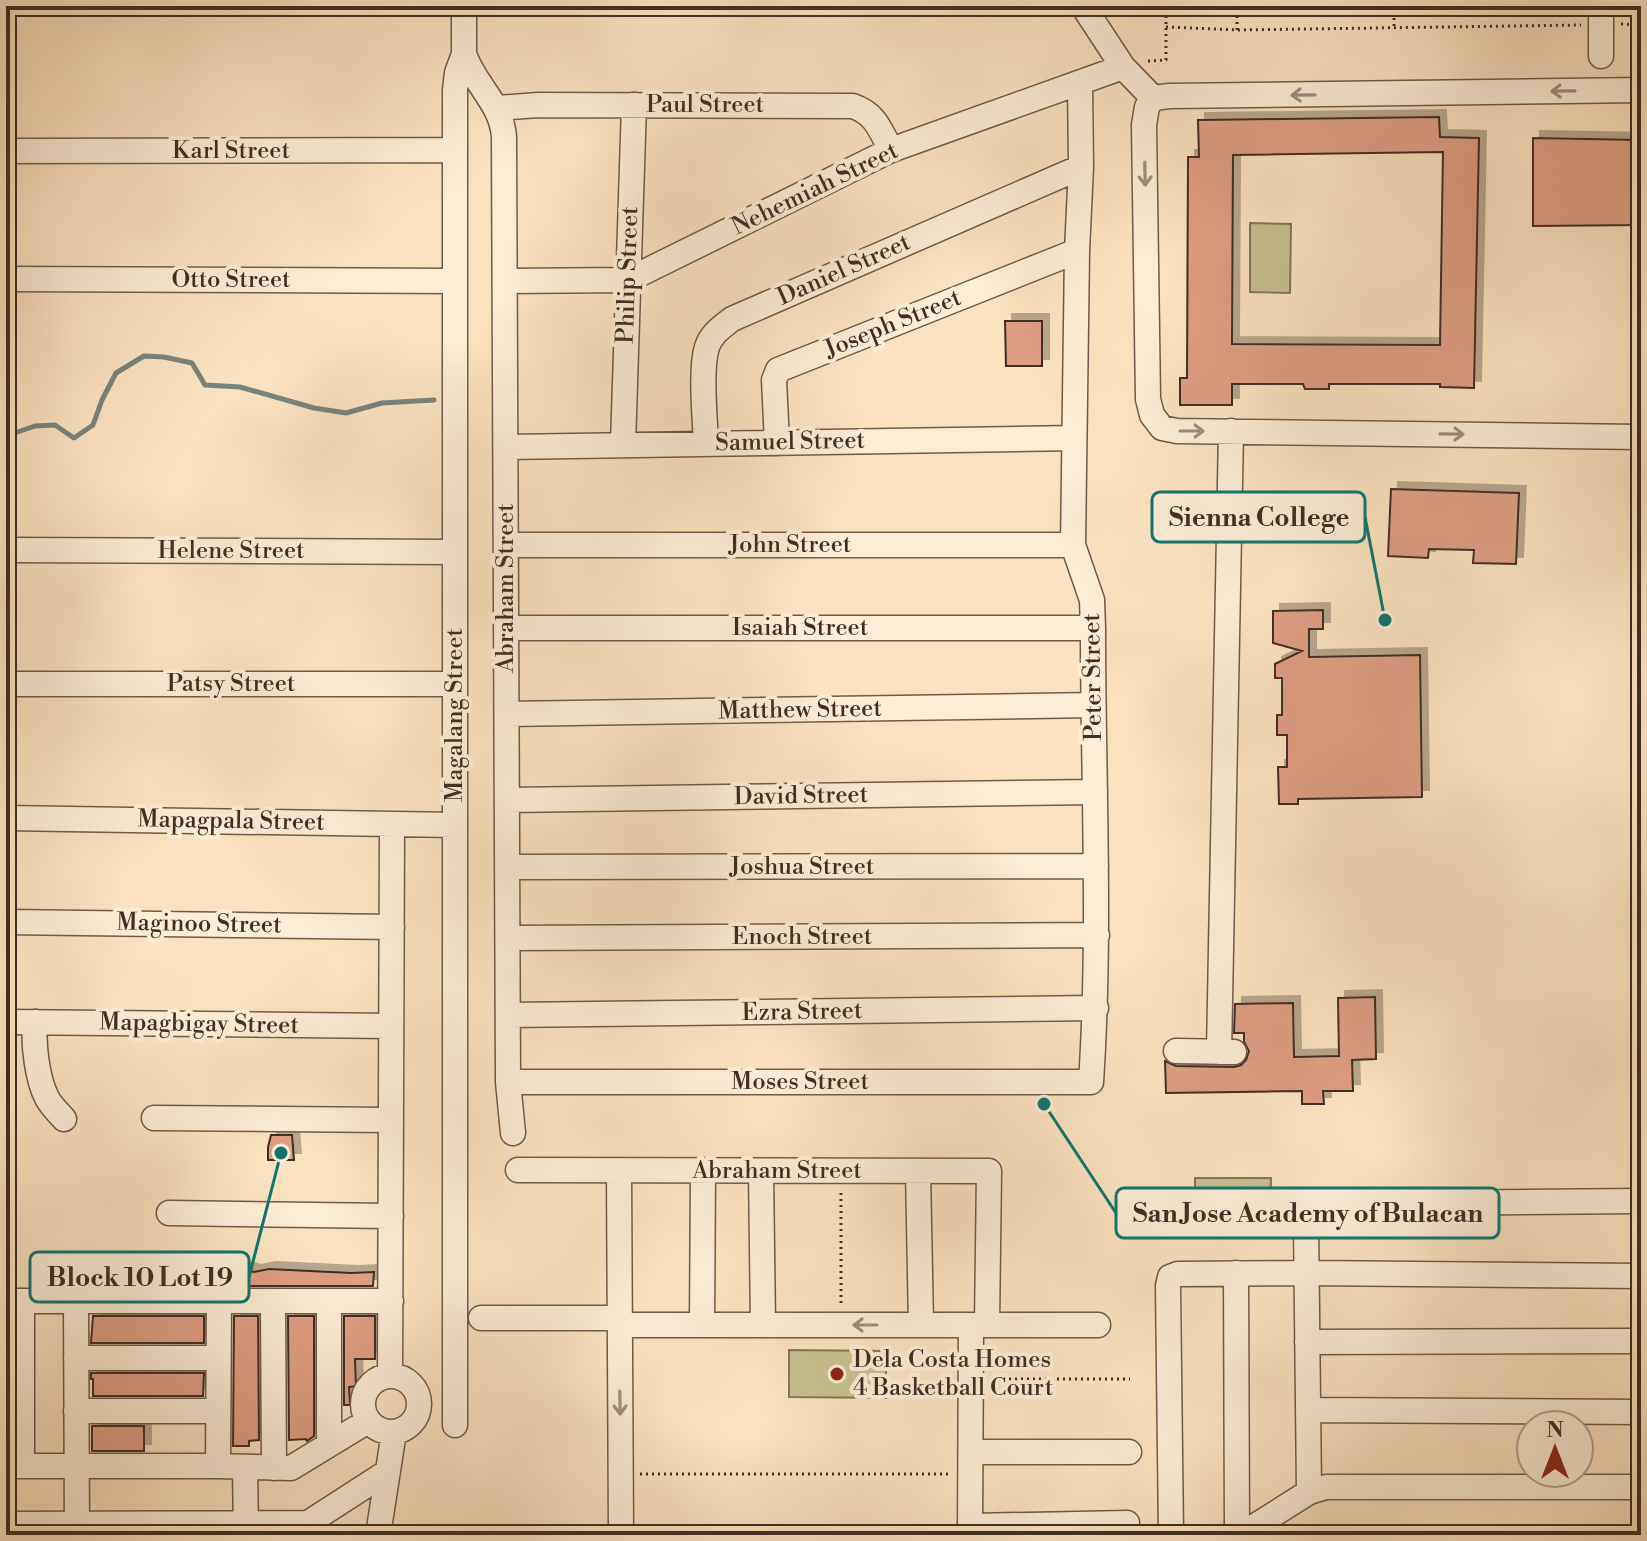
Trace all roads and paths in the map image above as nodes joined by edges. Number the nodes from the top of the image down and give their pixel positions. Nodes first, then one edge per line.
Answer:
1 (464, 6) edge
2 (1083, 6) edge
3 (1166, 6) edge
4 (1237, 6) edge
5 (1394, 6) edge
6 (1601, 15) edge
7 (1166, 27) junction
8 (1394, 27) junction
9 (1237, 30) junction
10 (464, 54) junction
11 (1601, 56) dead end
12 (1166, 60) dead end
13 (1123, 67) junction
14 (1080, 83) junction
15 (1641, 90) edge
16 (1153, 98) junction
17 (634, 105) junction
18 (497, 108) junction
19 (455, 150) junction
20 (891, 150) junction
21 (6, 151) edge
22 (1081, 167) junction
23 (1077, 251) junction
24 (6, 279) edge
25 (628, 280) junction
26 (455, 281) junction
27 (505, 281) junction
28 (1231, 431) junction
29 (1641, 437) edge
30 (1074, 438) junction
31 (777, 443) junction
32 (706, 444) junction
33 (623, 445) junction
34 (506, 447) junction
35 (506, 545) junction
36 (1073, 545) junction
37 (6, 550) edge
38 (455, 552) junction
39 (506, 628) junction
40 (1093, 628) junction
41 (6, 684) edge
42 (455, 684) junction
43 (1093, 705) junction
44 (507, 714) junction
45 (1095, 792) junction
46 (507, 800) junction
47 (6, 818) edge
48 (392, 824) junction
49 (455, 825) junction
50 (1096, 866) junction
51 (507, 867) junction
52 (6, 922) edge
53 (392, 927) junction
54 (1097, 935) junction
55 (508, 938) junction
56 (1096, 1008) junction
57 (508, 1015) junction
58 (6, 1022) edge
59 (35, 1022) junction
60 (391, 1026) junction
61 (1176, 1051) dead end
62 (508, 1082) junction
63 (1091, 1082) joint
64 (154, 1118) dead end
65 (64, 1119) dead end
66 (391, 1120) junction
67 (513, 1133) dead end
68 (518, 1170) dead end
69 (619, 1171) junction
70 (703, 1171) junction
71 (761, 1171) junction
72 (841, 1171) junction
73 (918, 1171) junction
74 (1641, 1201) edge
75 (169, 1213) dead end
76 (391, 1216) junction
77 (1236, 1273) junction
78 (1307, 1273) junction
79 (1641, 1276) edge
80 (14, 1301) edge
81 (273, 1301) junction
82 (329, 1301) junction
83 (391, 1301) junction
84 (76, 1302) junction
85 (219, 1302) junction
86 (481, 1318) dead end
87 (619, 1321) junction
88 (702, 1325) junction
89 (763, 1325) junction
90 (841, 1325) junction
91 (921, 1325) junction
92 (979, 1325) junction
93 (1098, 1325) dead end
94 (1641, 1341) edge
95 (1307, 1342) junction
96 (76, 1358) junction
97 (218, 1358) junction
98 (390, 1376) junction
99 (971, 1379) junction
100 (1130, 1379) dead end
101 (1308, 1410) junction
102 (76, 1411) junction
103 (218, 1411) junction
104 (1641, 1412) edge
105 (368, 1421) junction
106 (455, 1425) dead end
107 (394, 1432) junction
108 (329, 1444) junction
109 (1129, 1452) dead end
110 (971, 1463) junction
111 (14, 1466) edge
112 (76, 1466) junction
113 (218, 1466) junction
114 (245, 1467) junction
115 (274, 1468) junction
116 (387, 1472) junction
117 (620, 1474) junction
118 (1641, 1487) edge
119 (1309, 1492) junction
120 (1127, 1523) dead end
121 (6, 1524) edge
122 (246, 1529) edge
123 (303, 1529) edge
124 (77, 1530) edge
125 (971, 1530) edge
126 (378, 1535) edge
127 (621, 1535) edge
128 (1171, 1535) edge
129 (1239, 1535) edge

1 - 10 street, Magalang Street
2 - 13 street
3 - 7 path
4 - 9 path
5 - 8 path
6 - 8 path
6 - 11 street
7 - 9 path
7 - 12 path
8 - 9 path
10 - 18 street, Abraham Street
10 - 19 street, Magalang Street
13 - 14 street, Nehemiah Street
13 - 16 street
14 - 20 street, Nehemiah Street
14 - 22 street, Peter Street
15 -> 16 street
16 -> 28 street
17 - 18 street, Paul Street
17 - 20 street, Paul Street
17 - 25 street, Philip Street
18 - 27 street, Abraham Street
19 - 21 street, Karl Street
19 - 26 street, Magalang Street
20 - 25 street, Nehemiah Street
22 - 23 street, Peter Street
22 - 32 street, Daniel Street
23 - 30 street, Peter Street
23 - 31 street, Joseph Street
24 - 26 street, Otto Street
25 - 27 street, Nehemiah Street
25 - 33 street, Philip Street
26 - 38 street, Magalang Street
27 - 34 street, Abraham Street
28 -> 29 street
28 - 61 street
30 - 31 street, Samuel Street
30 - 36 street, Peter Street
31 - 32 street, Samuel Street
32 - 33 street, Samuel Street
33 - 34 street, Samuel Street
34 - 35 street, Abraham Street
35 - 36 street, John Street
35 - 39 street, Abraham Street
36 - 40 street, Peter Street
37 - 38 street, Helene Street
38 - 42 street, Magalang Street
39 - 40 street, Isaiah Street
39 - 44 street, Abraham Street
40 - 43 street, Peter Street
41 - 42 street, Patsy Street
42 - 49 street, Magalang Street
43 - 44 street, Matthew Street
43 - 45 street, Peter Street
44 - 46 street, Abraham Street
45 - 46 street, David Street
45 - 50 street, Peter Street
46 - 51 street, Abraham Street
47 - 48 street, Mapagpala Street
48 - 49 street, Mapagpala Street
48 - 53 street
49 - 106 street, Magalang Street
50 - 51 street, Joshua Street
50 - 54 street, Peter Street
51 - 55 street, Abraham Street
52 - 53 street, Maginoo Street
53 - 60 street
54 - 55 street, Enoch Street
54 - 56 street, Peter Street
55 - 57 street, Abraham Street
56 - 57 street, Ezra Street
56 - 63 street, Peter Street
57 - 62 street, Abraham Street
58 - 59 street, Mapagbigay Street
59 - 60 street, Mapagbigay Street
59 - 65 street
60 - 66 street
62 - 63 street, Moses Street
62 - 67 street, Abraham Street
64 - 66 street
66 - 76 street
68 - 69 street, Abraham Street
69 - 70 street, Abraham Street
69 - 87 street
70 - 71 street, Abraham Street
70 - 88 street
71 - 72 street, Abraham Street
71 - 89 street
72 - 73 street, Abraham Street
72 - 90 path
73 - 91 street
73 - 92 street, Abraham Street
74 - 78 street
75 - 76 street
76 - 83 street
77 - 78 street
77 - 128 street
77 - 129 street
78 - 79 street
78 - 95 street
80 - 84 street
80 - 111 street
81 - 82 street
81 - 85 street
81 - 115 street
82 - 83 street
82 - 108 street
83 - 98 street
84 - 85 street
84 - 96 street
85 - 97 street
86 - 87 street
87 - 88 street
87 -> 117 street
88 - 89 street
89 - 90 street
91 -> 90 street
91 - 92 street
92 - 93 street
92 - 99 street
94 - 95 street
95 - 101 street
96 - 97 street
96 - 102 street
97 - 103 street
98 - 105 street
98 - 107 street
99 - 100 path
99 - 110 street
101 - 104 street
101 - 119 street
102 - 103 street
102 - 112 street
103 - 113 street
105 - 107 street
105 - 108 street
107 - 116 street
108 - 115 street
109 - 110 street
110 - 117 path
110 - 125 street
111 - 112 street
112 - 113 street
112 - 124 street
113 - 114 street
114 - 115 street
114 - 122 street
116 - 123 street
116 - 126 street
117 - 127 street
118 - 119 street
119 - 129 street
120 - 125 street
121 - 124 street
122 - 123 street
122 - 124 street

